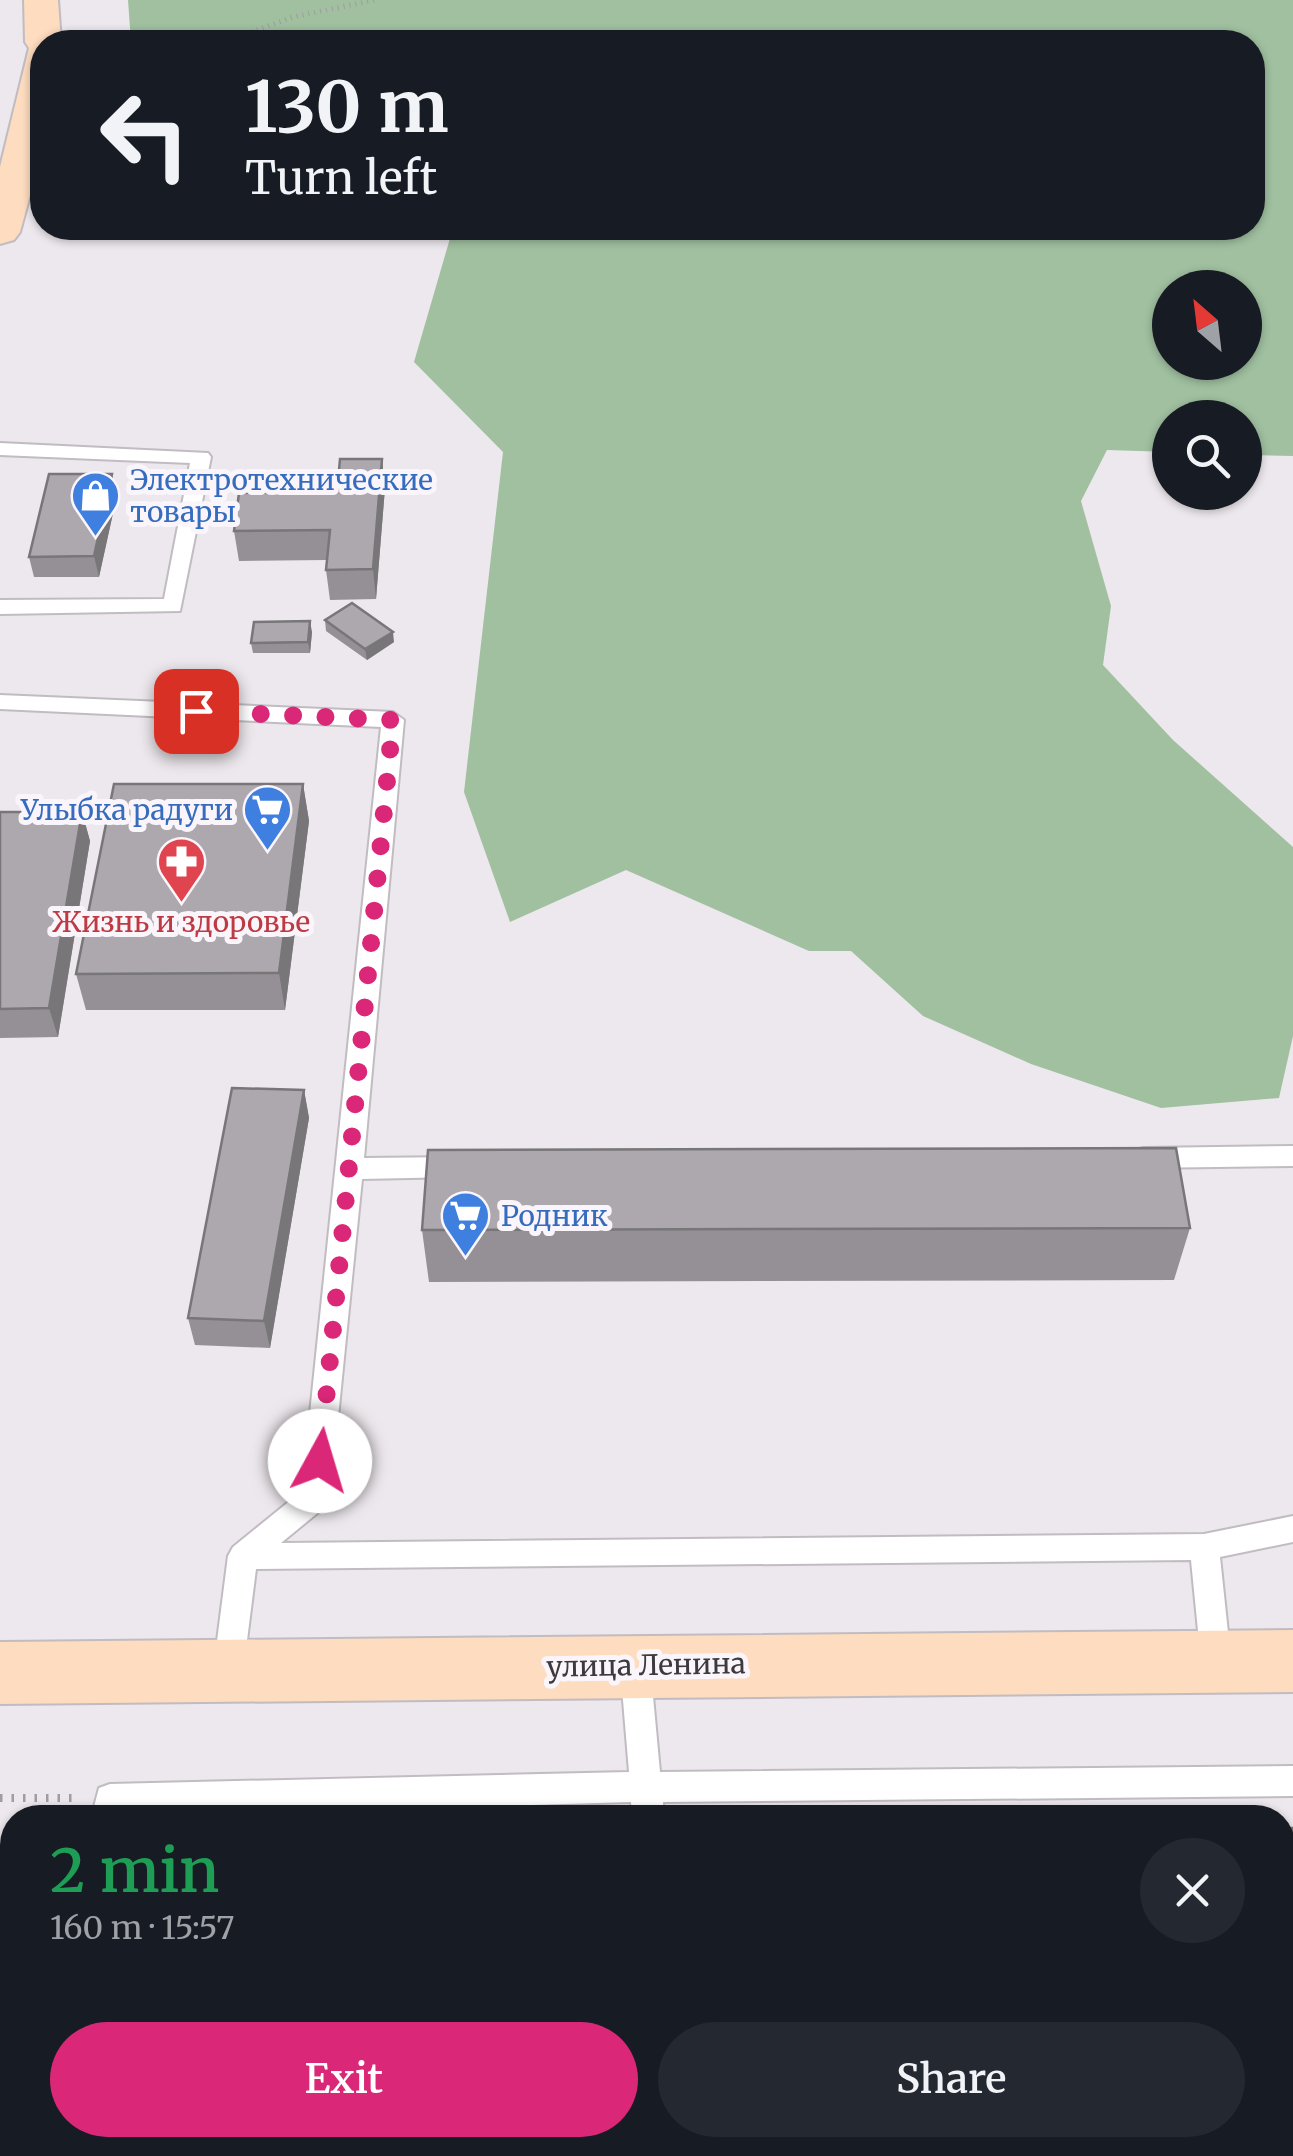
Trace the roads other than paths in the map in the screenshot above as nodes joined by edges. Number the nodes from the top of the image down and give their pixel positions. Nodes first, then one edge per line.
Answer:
1 (40, 0) edge
2 (42, 30) edge
3 (30, 99) edge
4 (0, 232) edge
5 (0, 449) edge
6 (0, 607) edge
7 (0, 702) edge
8 (1293, 1156) edge
9 (1116, 1159) edge
10 (487, 1167) edge
11 (350, 1168) junction
12 (1293, 1529) edge
13 (1204, 1547) junction
14 (243, 1556) junction
15 (1216, 1661) junction
16 (1293, 1661) edge
17 (635, 1664) junction
18 (228, 1672) junction
19 (0, 1674) edge
20 (1293, 1781) edge
21 (646, 1802) edge
22 (378, 1805) edge

1 - 2 street
3 - 4 street
5 - 6 lane
7 - 11 lane
8 - 9 lane
10 - 11 lane
11 - 14 lane
12 - 13 lane
13 - 14 lane
13 - 15 lane
14 - 18 lane
15 - 16 street, улица Ленина
15 - 17 street, улица Ленина
17 - 18 street, улица Ленина
17 - 21 lane
18 - 19 street, улица Ленина
20 - 21 lane
21 - 22 lane

